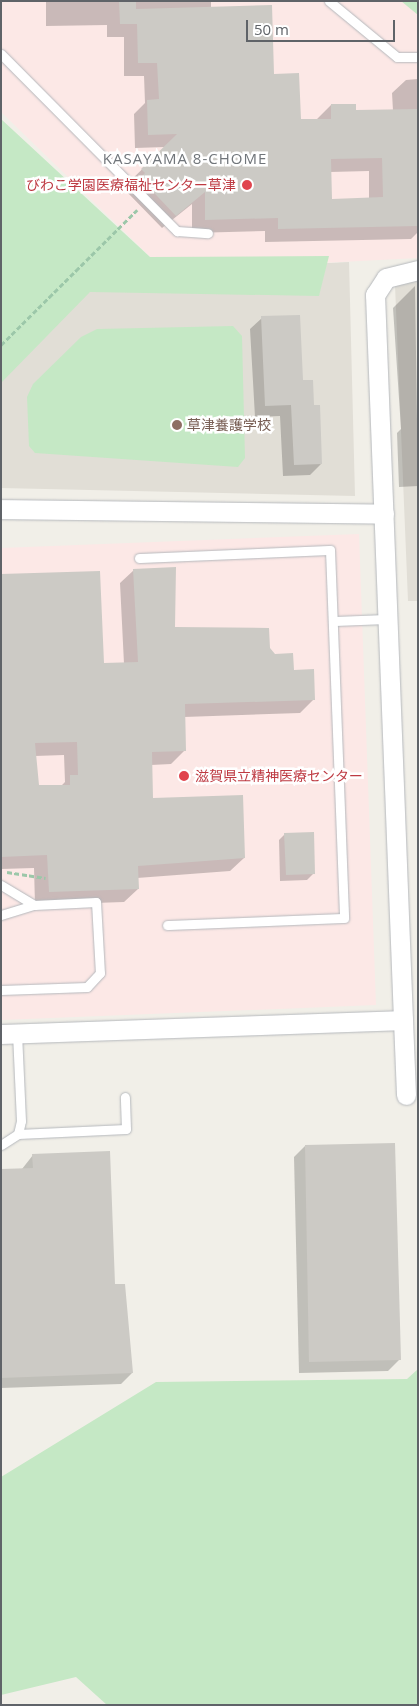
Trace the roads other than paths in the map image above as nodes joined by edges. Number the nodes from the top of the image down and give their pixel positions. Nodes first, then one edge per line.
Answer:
1 (329, 1) edge
2 (1, 54) edge
3 (418, 57) edge
4 (208, 233) dead end
5 (418, 270) edge
6 (1, 509) edge
7 (384, 514) junction
8 (139, 558) dead end
9 (388, 619) junction
10 (333, 621) junction
11 (1, 885) edge
12 (34, 905) junction
13 (1, 915) edge
14 (167, 925) dead end
15 (1, 990) edge
16 (403, 1020) junction
17 (9, 1034) edge
18 (406, 1095) dead end
19 (125, 1097) dead end
20 (18, 1134) junction
21 (1, 1145) edge

1 - 3 lane
2 - 4 lane
5 - 7 street
6 - 7 street
7 - 9 street
8 - 10 lane
9 - 10 lane
9 - 16 street
10 - 14 lane
11 - 12 lane
12 - 13 lane
12 - 15 lane
16 - 17 street
16 - 18 street
17 - 20 lane
19 - 20 lane
20 - 21 lane

